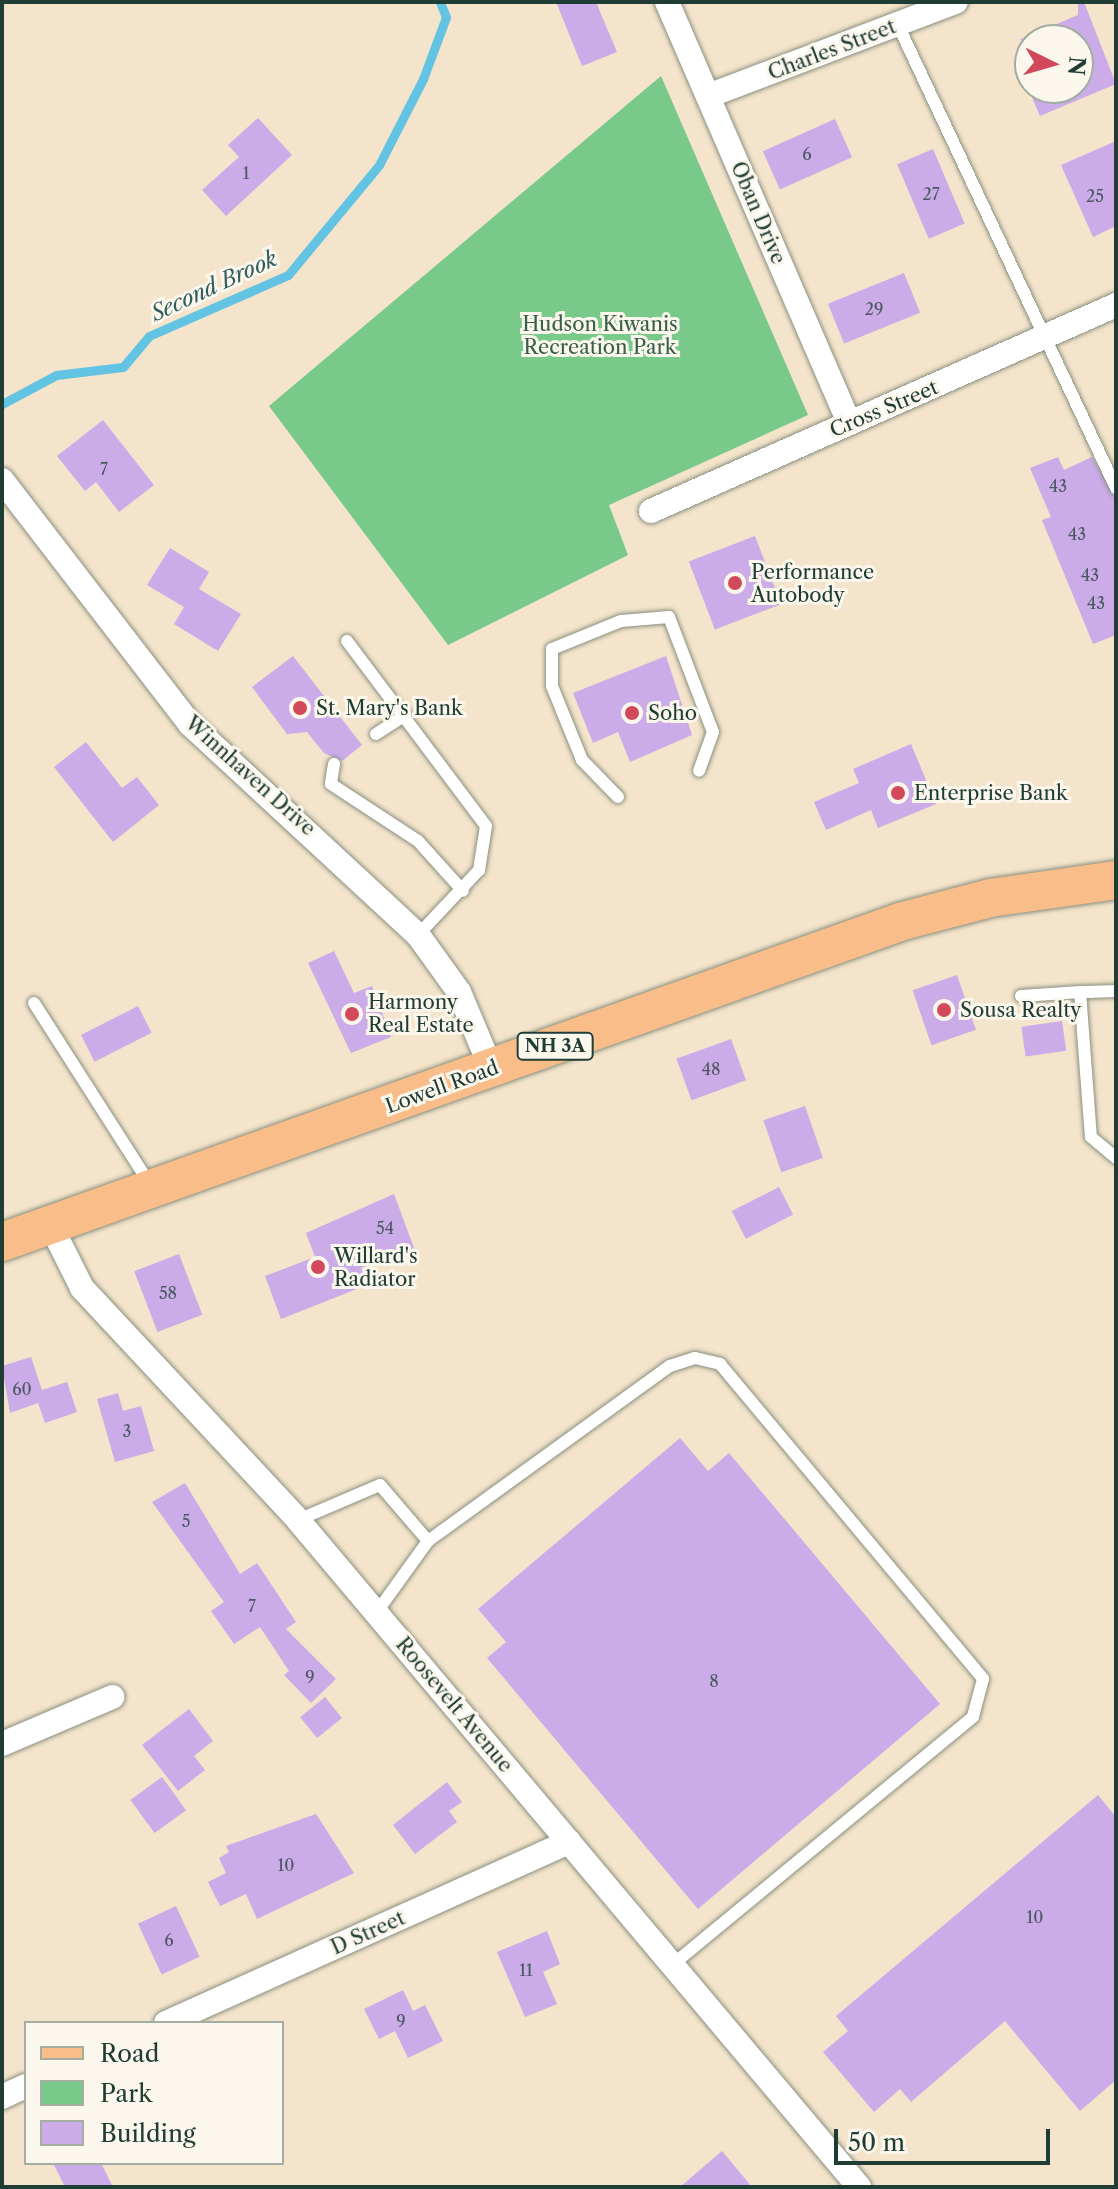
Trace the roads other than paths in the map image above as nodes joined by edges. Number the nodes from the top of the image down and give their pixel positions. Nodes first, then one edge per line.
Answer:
1 (667, 2) edge
2 (956, 2) edge
3 (898, 25) junction
4 (708, 96) junction
5 (1116, 305) edge
6 (1044, 340) junction
7 (849, 423) junction
8 (2, 480) edge
9 (1116, 488) edge
10 (651, 511) dead end
11 (347, 641) dead end
12 (405, 715) junction
13 (376, 734) dead end
14 (334, 764) dead end
15 (699, 771) dead end
16 (618, 797) dead end
17 (1116, 880) edge
18 (463, 891) junction
19 (418, 935) junction
20 (1116, 991) edge
21 (1080, 992) junction
22 (1021, 996) dead end
23 (34, 1003) dead end
24 (492, 1070) junction
25 (1116, 1158) edge
26 (153, 1190) junction
27 (51, 1226) junction
28 (2, 1242) edge
29 (298, 1520) junction
30 (428, 1541) junction
31 (376, 1613) junction
32 (112, 1697) dead end
33 (2, 1744) edge
34 (569, 1842) junction
35 (672, 1965) junction
36 (170, 2021) edge
37 (24, 2087) edge
38 (2, 2097) edge
39 (859, 2187) edge

1 - 4 street, Oban Drive
2 - 3 street, Charles Street
3 - 4 street, Charles Street
3 - 6 lane
4 - 7 street, Oban Drive
5 - 6 street, Cross Street
6 - 7 street, Cross Street
6 - 9 lane
7 - 10 street, Cross Street
8 - 19 street, Winnhaven Drive
11 - 12 lane
12 - 13 lane
12 - 18 lane
14 - 18 lane
15 - 16 lane
17 - 24 main road, Lowell Road / NH 3A
18 - 19 lane
19 - 24 street, Winnhaven Drive
20 - 21 lane
21 - 22 lane
21 - 25 lane
23 - 26 lane
24 - 26 main road, Lowell Road / NH 3A
26 - 27 main road, Lowell Road / NH 3A
27 - 28 main road, Lowell Road / NH 3A
27 - 29 street, Roosevelt Avenue
29 - 30 lane
29 - 31 street, Roosevelt Avenue
30 - 31 lane
30 - 35 lane
31 - 34 street, Roosevelt Avenue
32 - 33 street
34 - 35 street, Roosevelt Avenue
34 - 36 street, D Street
35 - 39 street, Roosevelt Avenue
37 - 38 street

